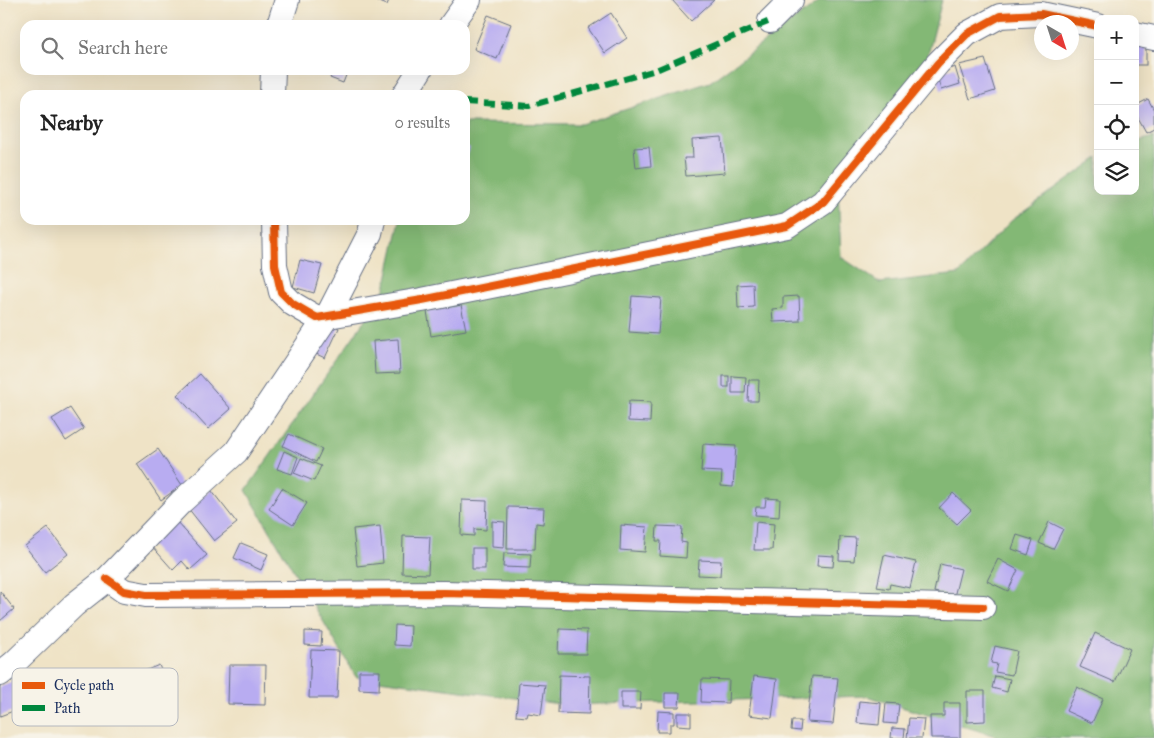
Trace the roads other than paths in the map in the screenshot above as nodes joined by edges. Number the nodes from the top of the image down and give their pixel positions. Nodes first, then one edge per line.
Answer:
1 (287, 0) edge
2 (469, 0) edge
3 (791, 0) edge
4 (281, 20) edge
5 (455, 20) edge
6 (770, 21) dead end
7 (1094, 25) edge
8 (1139, 35) edge
9 (1154, 38) edge
10 (273, 75) edge
11 (417, 75) edge
12 (272, 90) edge
13 (407, 90) edge
14 (274, 225) edge
15 (372, 225) edge
16 (328, 315) junction
17 (107, 579) junction
18 (983, 608) dead end
19 (0, 674) edge

1 - 4 street
2 - 5 street
3 - 6 street
7 - 16 street
8 - 9 street
10 - 12 street
11 - 13 street
14 - 16 street
15 - 16 street
16 - 17 street
17 - 18 street
17 - 19 street

